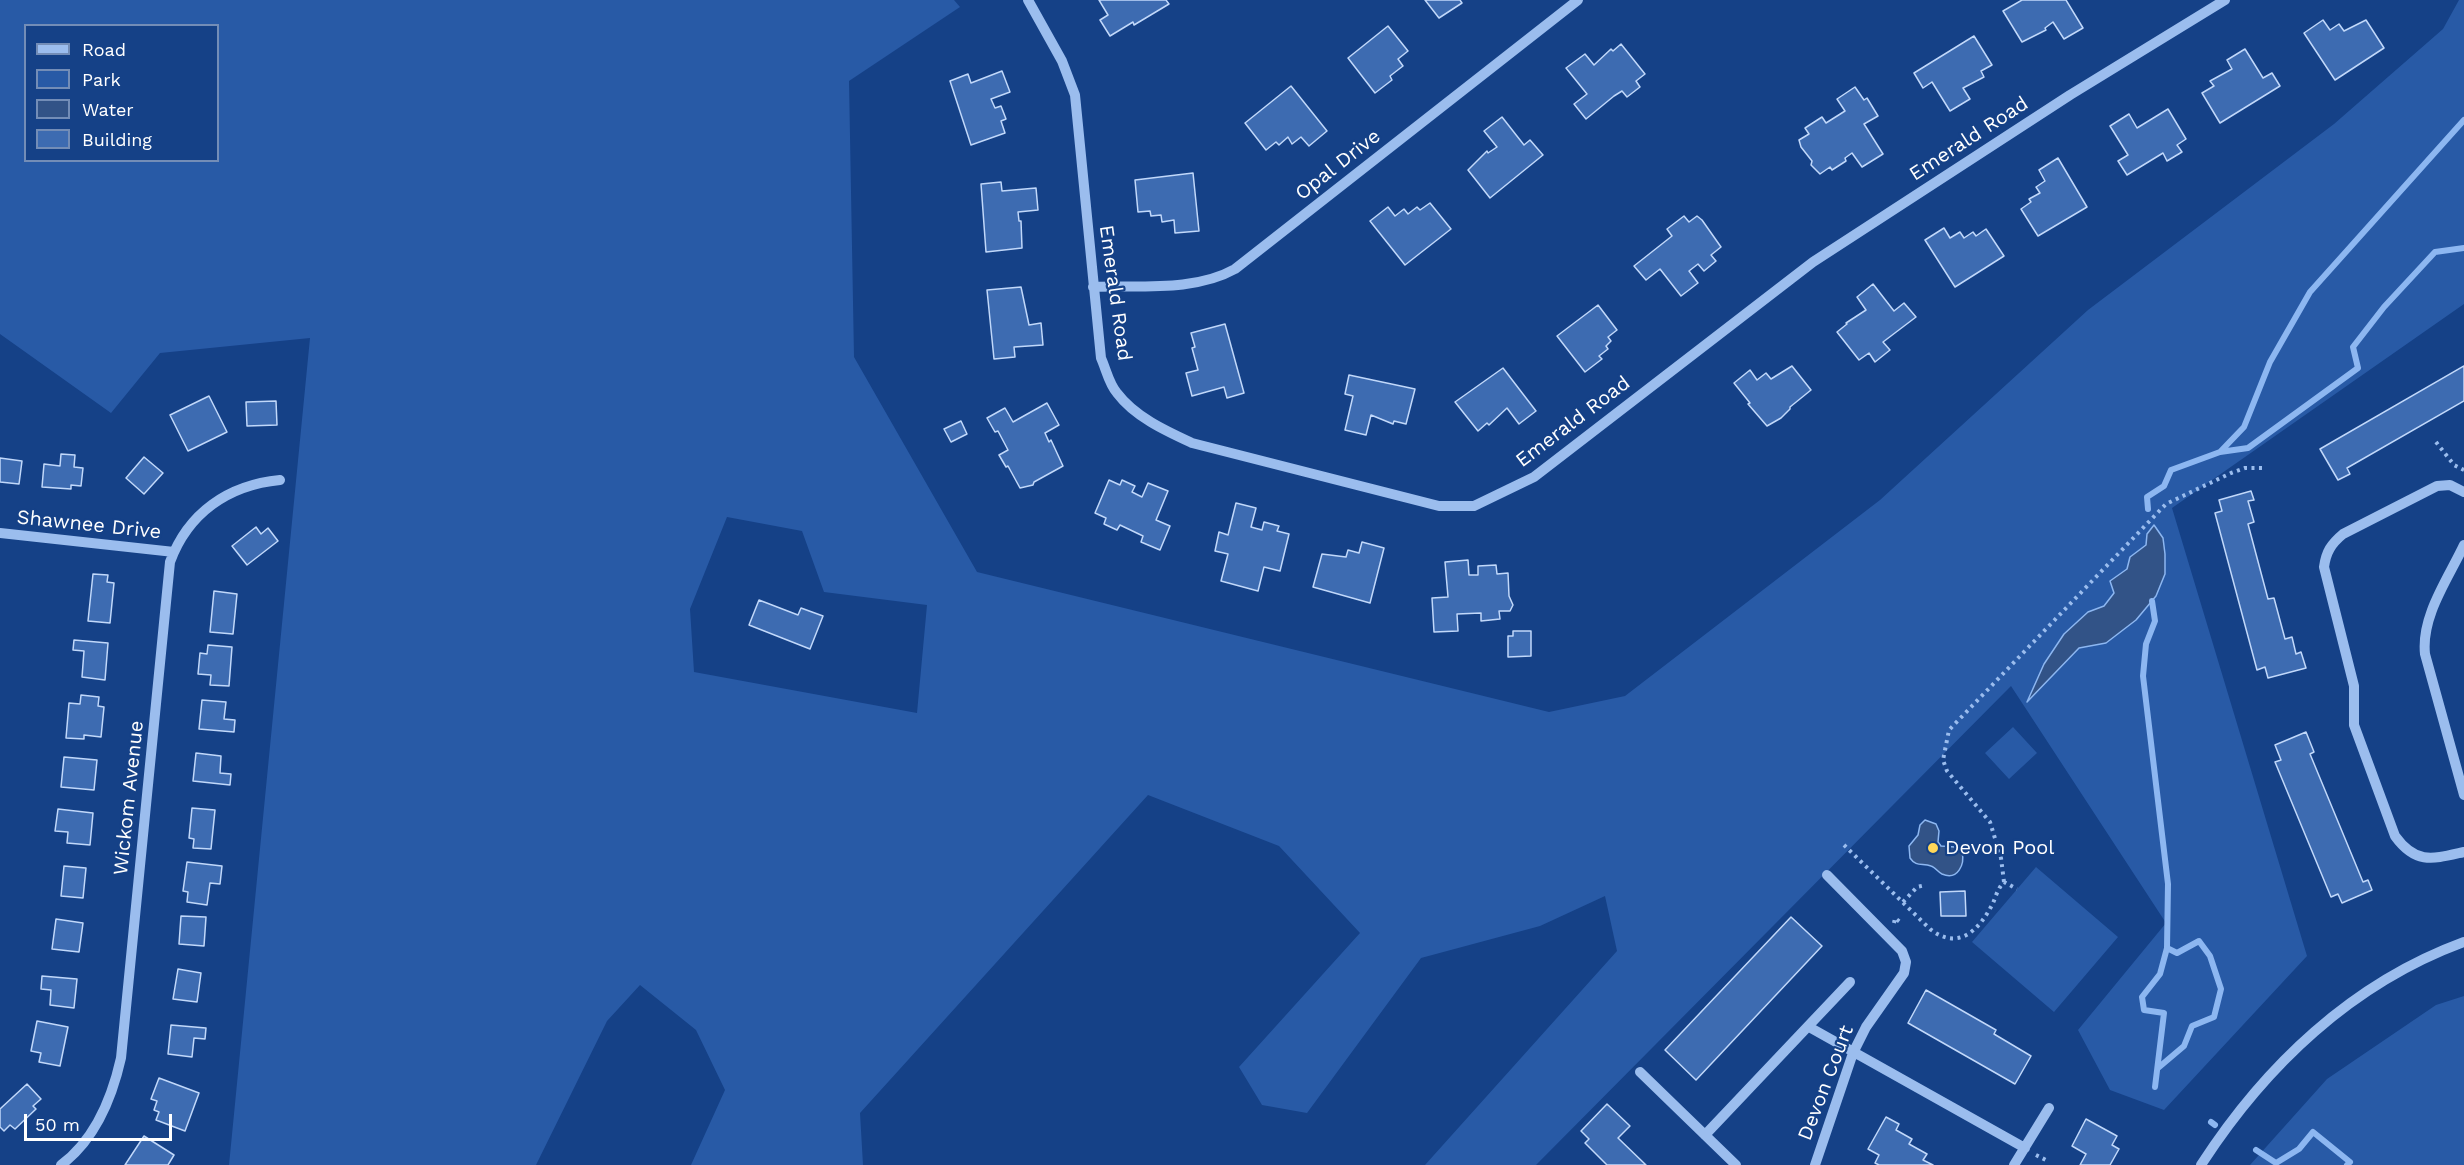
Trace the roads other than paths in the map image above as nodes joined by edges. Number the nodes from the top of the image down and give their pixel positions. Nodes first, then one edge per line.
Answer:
1 (1028, 0) edge
2 (1578, 0) edge
3 (2225, 0) edge
4 (1093, 287) junction
5 (280, 480) dead end
6 (2464, 492) edge
7 (0, 533) edge
8 (2464, 545) edge
9 (174, 552) junction
10 (2464, 795) edge
11 (2464, 852) edge
12 (1827, 875) dead end
13 (2464, 942) edge
14 (1850, 982) dead end
15 (1809, 1027) junction
16 (1853, 1053) junction
17 (1640, 1072) dead end
18 (2049, 1108) dead end
19 (1705, 1135) junction
20 (2025, 1148) junction
21 (61, 1165) edge
22 (1736, 1165) edge
23 (1815, 1165) edge
24 (2014, 1165) edge
25 (2201, 1165) edge

1 - 4 street, Emerald Road
2 - 4 street, Opal Drive
3 - 4 street, Emerald Road
5 - 9 street, Wickom Avenue
6 - 11 street
7 - 9 street, Shawnee Drive
8 - 10 street
9 - 21 street, Wickom Avenue
12 - 16 street, Devon Court
13 - 25 street
14 - 15 street
15 - 16 street
15 - 19 street
16 - 20 street
16 - 23 street, Devon Court
17 - 19 street
18 - 20 street
19 - 22 street
20 - 24 street

